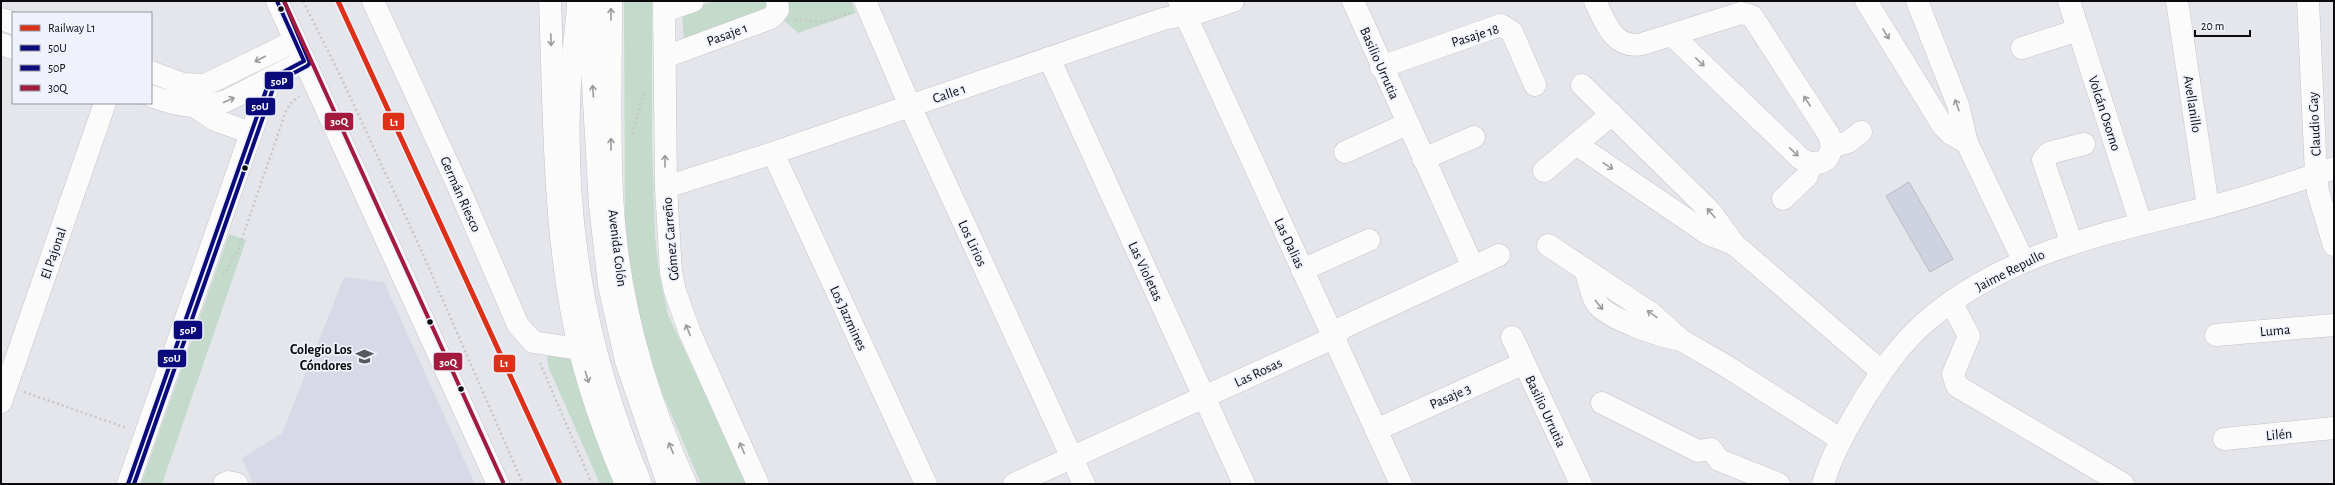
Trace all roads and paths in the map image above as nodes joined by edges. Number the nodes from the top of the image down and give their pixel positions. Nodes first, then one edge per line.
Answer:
1 (276, 1) edge
2 (303, 1) edge
3 (373, 1) edge
4 (550, 1) edge
5 (578, 1) edge
6 (590, 1) edge
7 (611, 1) edge
8 (693, 1) edge
9 (1233, 1) edge
10 (1353, 1) edge
11 (1866, 1) edge
12 (1917, 1) edge
13 (2069, 1) edge
14 (2177, 1) edge
15 (2308, 1) edge
16 (1596, 2) edge
17 (866, 4) edge
18 (664, 6) edge
19 (777, 7) edge
20 (1747, 7) edge
21 (1182, 8) edge
22 (1, 19) edge
23 (12, 23) edge
24 (2078, 30) junction
25 (1672, 35) junction
26 (295, 41) junction
27 (1, 44) edge
28 (12, 48) edge
29 (2022, 48) dead end
30 (665, 57) junction
31 (1049, 58) junction
32 (304, 61) junction
33 (1381, 67) junction
34 (152, 72) edge
35 (340, 74) junction
36 (270, 79) junction
37 (1535, 85) dead end
38 (1582, 85) dead end
39 (316, 87) junction
40 (152, 96) edge
41 (105, 104) edge
42 (910, 106) junction
43 (196, 108) junction
44 (1612, 114) junction
45 (1407, 124) junction
46 (1861, 132) dead end
47 (251, 133) junction
48 (1474, 137) dead end
49 (1967, 143) junction
50 (1576, 144) junction
51 (2084, 144) dead end
52 (1832, 147) junction
53 (1346, 152) dead end
54 (773, 153) junction
55 (1423, 159) junction
56 (1811, 164) junction
57 (1544, 171) dead end
58 (2326, 171) edge
59 (666, 188) junction
60 (1783, 199) dead end
61 (2208, 207) junction
62 (2141, 224) junction
63 (1369, 240) dead end
64 (1734, 244) junction
65 (2072, 244) junction
66 (1548, 245) dead end
67 (2334, 245) edge
68 (1499, 255) dead end
69 (2023, 260) junction
70 (233, 262) dead end
71 (1473, 267) junction
72 (1302, 270) junction
73 (1951, 302) junction
74 (2334, 325) edge
75 (2216, 335) dead end
76 (1512, 337) dead end
77 (1333, 338) junction
78 (579, 350) junction
79 (1524, 363) junction
80 (1881, 371) junction
81 (542, 373) dead end
82 (4, 394) edge
83 (1204, 397) junction
84 (1602, 403) dead end
85 (2334, 428) edge
86 (1376, 430) junction
87 (145, 434) junction
88 (1840, 439) junction
89 (2224, 439) dead end
90 (1072, 458) junction
91 (128, 484) edge
92 (498, 484) edge
93 (523, 484) edge
94 (592, 484) edge
95 (626, 484) edge
96 (641, 484) edge
97 (668, 484) edge
98 (686, 484) edge
99 (758, 484) edge
100 (926, 484) edge
101 (1014, 484) edge
102 (1084, 484) edge
103 (1244, 484) edge
104 (1401, 484) edge
105 (1581, 484) edge
106 (1779, 484) edge
107 (1823, 484) edge
108 (2123, 484) edge

1 - 26 street
2 - 35 path
3 - 78 street, Germán Riesco
4 -> 78 street
5 - 96 street
97 -> 6 street
98 -> 7 street, Avenida Colón
8 - 18 street
9 - 21 street, Calle 1
10 - 33 street, Basilio Urrutia
11 -> 49 street
49 -> 12 street
13 - 24 street, Volcán Osorno
14 - 61 street, Avellanillo
15 - 58 street, Claudio Gay
16 - 25 street
17 - 19 path
17 - 42 street, Los Lirios
18 - 30 street, Gómez Carreño
19 - 30 street, Pasaje 1
20 - 25 street
52 -> 20 street
21 - 31 street, Calle 1
21 - 72 street, Las Dalias
22 - 23 street
24 - 29 street
24 - 62 street, Volcán Osorno
25 -> 56 street
26 - 32 street
26 -> 34 street
27 - 28 street
59 -> 30 street, Gómez Carreño
31 - 42 street, Calle 1
31 - 83 street, Las Violetas
32 - 36 street
32 - 39 street
33 - 37 street, Pasaje 18
33 - 45 street, Basilio Urrutia
35 - 39 path
35 - 93 path
43 -> 36 street
36 - 47 street
38 - 44 street
39 - 70 path
39 - 92 street
40 - 43 street
41 - 82 street, El Pajonal
42 - 54 street, Calle 1
42 - 90 street, Los Lirios
43 - 47 street
44 - 50 street
64 -> 44 street
45 - 53 street
45 - 55 street, Basilio Urrutia
46 - 52 street
47 - 87 street
48 - 55 street
49 - 69 street
50 - 57 street
50 -> 64 street
51 - 65 street
52 - 56 street
54 - 59 street, Calle 1
54 - 100 street, Los Jazmines
55 - 71 street, Basilio Urrutia
56 - 60 street
58 - 61 street, Jaime Repullo
58 - 67 street, Claudio Gay
99 -> 59 street, Gómez Carreño
61 - 62 street, Jaime Repullo
62 - 65 street, Jaime Repullo
63 - 72 street
64 - 80 street
65 - 69 street, Jaime Repullo
66 - 88 street
68 - 71 street, Las Rosas
69 - 73 street, Jaime Repullo
71 - 77 street, Las Rosas
72 - 77 street, Las Dalias
73 - 80 street, Jaime Repullo
73 - 108 street
74 - 75 street, Luma
76 - 79 street, Basilio Urrutia
77 - 83 street, Las Rosas
77 - 86 street, Las Dalias
78 -> 95 street
79 - 86 street, Pasaje 3
79 - 105 street, Basilio Urrutia
80 - 88 street, Jaime Repullo
81 - 94 path
82 - 87 path
83 - 90 street, Las Rosas
83 - 103 street, Las Violetas
84 - 106 street
85 - 89 street, Lilén
86 - 104 street, Las Dalias
87 - 91 street
88 - 107 street, Jaime Repullo
90 - 101 street, Las Rosas
90 - 102 street, Los Lirios

